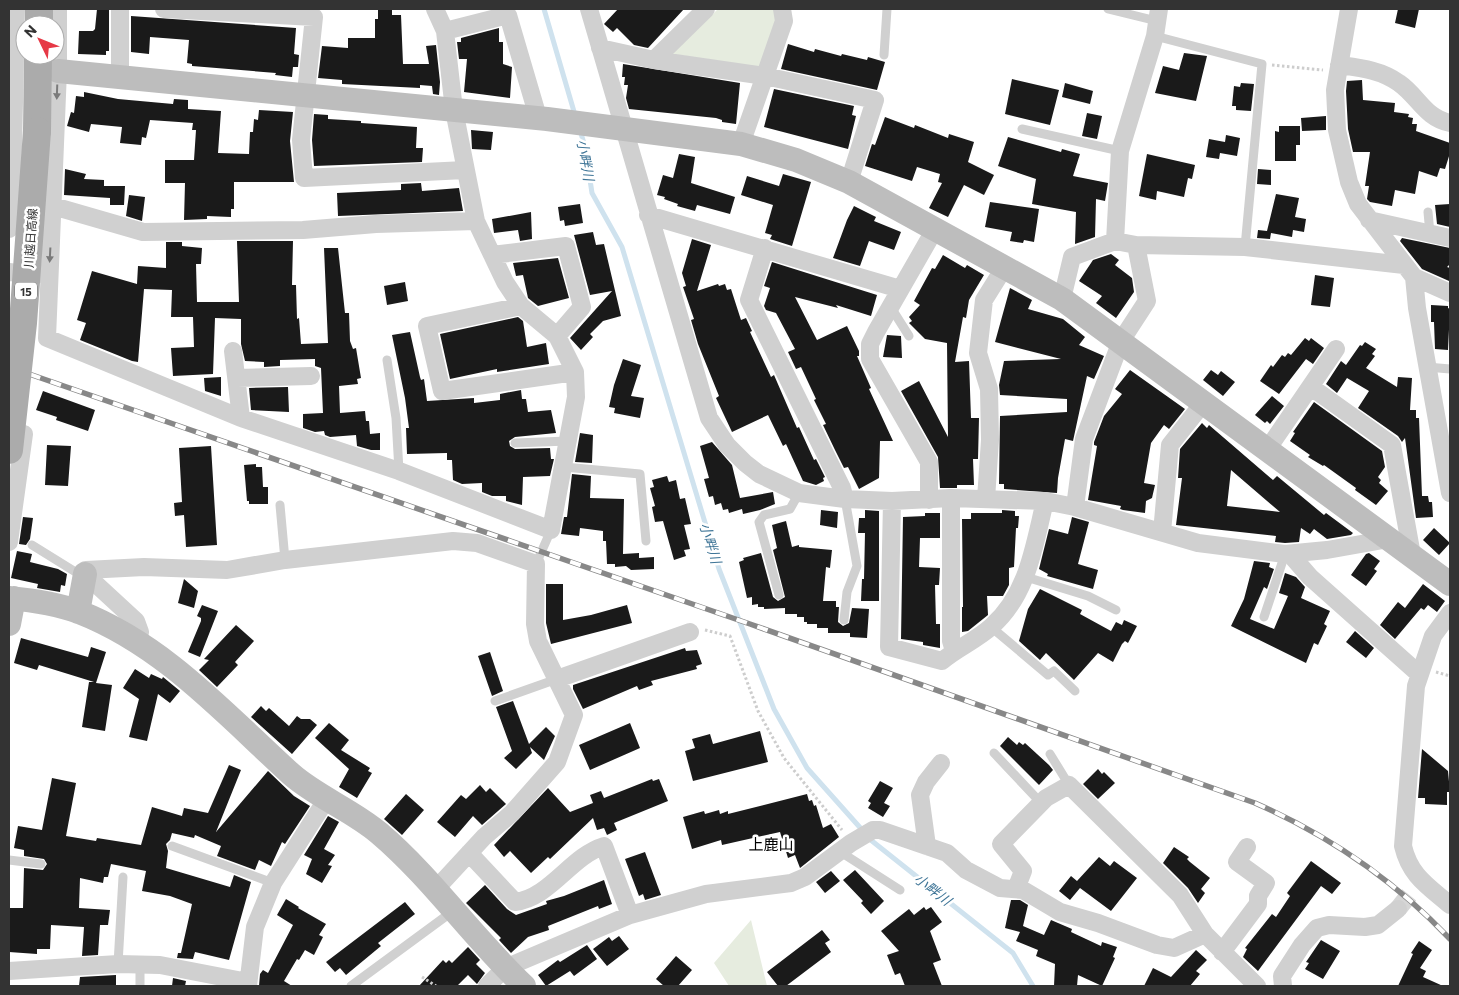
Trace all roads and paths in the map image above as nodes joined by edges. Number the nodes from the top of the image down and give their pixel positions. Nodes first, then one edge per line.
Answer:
1 (120, 9) edge
2 (164, 9) edge
3 (435, 9) edge
4 (706, 9) edge
5 (782, 9) edge
6 (888, 9) edge
7 (1108, 9) edge
8 (1349, 9) edge
9 (593, 11) edge
10 (1157, 22) edge
11 (445, 31) junction
12 (600, 48) junction
13 (884, 55) dead end
14 (654, 60) junction
15 (1262, 64) junction
16 (27, 65) edge
17 (31, 65) edge
18 (31, 65) edge
19 (58, 65) edge
20 (1339, 68) junction
21 (765, 76) junction
22 (120, 78) junction
23 (12, 92) edge
24 (305, 96) junction
25 (454, 110) junction
26 (543, 118) junction
27 (1450, 123) edge
28 (618, 128) junction
29 (1022, 129) dead end
30 (741, 144) junction
31 (1120, 152) junction
32 (11, 156) edge
33 (465, 170) junction
34 (849, 182) junction
35 (10, 194) edge
36 (53, 206) junction
37 (1428, 212) dead end
38 (648, 215) junction
39 (1370, 220) junction
40 (476, 221) junction
41 (9, 229) edge
42 (934, 229) junction
43 (1430, 234) junction
44 (1450, 238) edge
45 (1115, 241) junction
46 (1136, 245) junction
47 (1245, 247) junction
48 (765, 248) junction
49 (492, 255) junction
50 (1004, 268) junction
51 (1409, 271) junction
52 (9, 272) edge
53 (49, 276) junction
54 (900, 289) junction
55 (1450, 293) edge
56 (1062, 299) junction
57 (521, 306) junction
58 (890, 306) junction
59 (558, 336) junction
60 (909, 336) dead end
61 (1121, 341) junction
62 (1336, 350) dead end
63 (233, 351) dead end
64 (387, 360) dead end
65 (1427, 367) junction
66 (1450, 369) edge
67 (575, 372) junction
68 (311, 376) dead end
69 (237, 378) junction
70 (1311, 387) junction
71 (1204, 402) junction
72 (241, 418) junction
73 (9, 432) edge
74 (568, 441) junction
75 (515, 443) dead end
76 (1447, 449) edge
77 (9, 450) edge
78 (1267, 450) junction
79 (564, 468) junction
80 (399, 471) junction
81 (799, 493) junction
82 (1450, 493) edge
83 (845, 498) junction
84 (951, 498) junction
85 (986, 499) junction
86 (929, 500) junction
87 (892, 501) junction
88 (1045, 501) junction
89 (280, 505) dead end
90 (1075, 506) junction
91 (551, 530) junction
92 (1162, 532) junction
93 (1389, 539) junction
94 (646, 541) dead end
95 (9, 542) edge
96 (32, 545) dead end
97 (1287, 554) junction
98 (1412, 555) junction
99 (285, 560) junction
100 (536, 564) junction
101 (85, 576) junction
102 (1026, 577) junction
103 (1450, 584) edge
104 (779, 595) dead end
105 (12, 598) edge
106 (1116, 610) dead end
107 (78, 612) junction
108 (1450, 613) edge
109 (1264, 617) dead end
110 (844, 620) dead end
111 (9, 624) edge
112 (991, 627) junction
113 (690, 632) joint
114 (134, 640) junction
115 (954, 651) junction
116 (1418, 674) junction
117 (557, 679) junction
118 (1075, 691) dead end
119 (495, 701) dead end
120 (994, 753) dead end
121 (1050, 754) dead end
122 (941, 763) dead end
123 (1068, 785) junction
124 (326, 800) junction
125 (1040, 803) junction
126 (837, 824) dead end
127 (172, 846) dead end
128 (927, 846) junction
129 (1247, 847) dead end
130 (839, 851) junction
131 (469, 853) junction
132 (9, 860) edge
133 (41, 864) dead end
134 (123, 877) dead end
135 (273, 883) junction
136 (1016, 889) junction
137 (435, 890) junction
138 (900, 890) dead end
139 (1450, 905) edge
140 (1398, 908) tunnel mouth
141 (453, 911) junction
142 (630, 915) junction
143 (1205, 934) junction
144 (1222, 952) junction
145 (118, 964) junction
146 (140, 964) junction
147 (505, 968) junction
148 (9, 971) edge
149 (422, 977) dead end
150 (248, 984) edge
151 (140, 986) edge
152 (350, 986) edge
153 (436, 986) edge
154 (488, 986) edge
155 (524, 986) edge
156 (1257, 986) edge
157 (1283, 986) edge

1 - 22 street
2 - 24 street
3 - 11 street
4 - 14 street
5 - 21 street
6 - 13 lane
7 - 10 lane
8 - 20 street
9 - 12 street
10 - 15 lane
10 - 31 street
11 - 25 street
11 - 26 street
12 - 14 street
12 - 28 street
14 - 21 street
15 - 20 path
15 - 47 lane
16 - 23 street
17 - 77 main road, 川越日高線 / 15, bridge
18 -> 36 street
19 - 22 street
20 - 27 street
20 - 39 street
21 - 30 street
21 - 34 street
22 - 24 street
23 - 32 street
24 - 25 street
24 - 33 street
25 - 26 street
25 - 33 street
26 - 28 street
28 - 30 street
28 - 38 street
29 - 31 lane
30 - 34 street
31 - 45 street
32 - 35 street
33 - 40 street
34 - 42 street
35 - 41 street
36 - 40 street
36 -> 53 street
37 - 43 lane
38 - 48 street
38 - 81 street
39 - 43 street
39 - 51 street
40 - 49 street
42 - 50 street
42 - 54 street
43 - 44 street
45 - 46 street
45 - 56 street
46 - 47 street
46 - 61 street
47 - 51 street
48 - 54 street
48 - 83 street
49 - 57 street
49 - 59 street
50 - 56 street
50 - 85 street
51 - 55 street
51 - 65 street
52 - 53 street
53 - 72 street
54 - 58 street
56 - 61 street
57 - 59 street
57 - 67 street
58 - 60 lane
58 - 86 street
59 - 67 street
61 - 71 street
61 - 90 street
62 - 70 street
63 - 69 street
64 - 80 lane
65 - 66 lane
65 - 76 street
67 - 74 street
68 - 69 street
69 - 72 street
70 - 78 street
70 - 98 street
71 - 78 street
71 - 92 street
72 - 80 street
73 - 95 street
74 - 75 lane
74 - 79 street
76 - 82 street
78 - 93 street
79 - 91 street
79 - 94 lane
80 - 91 street
81 - 83 street
81 - 104 lane
83 - 87 street
83 - 110 lane
84 - 85 street
84 - 86 street
84 - 115 street
85 - 88 street
86 - 87 street
87 - 115 street
88 - 90 street
88 - 102 street
89 - 99 lane
90 - 92 street
91 - 100 lane
92 - 97 street
93 - 97 street
93 - 98 street
96 - 101 lane
97 - 109 lane
97 - 116 street
98 - 103 street
99 - 100 street
99 - 101 street
100 - 117 street
101 - 107 street
101 - 114 street
102 - 106 lane
102 - 112 street
105 - 107 street
105 - 111 street
107 - 114 street
108 - 116 street
112 - 115 street
112 - 118 lane
113 - 117 street
113 - 126 path
114 - 124 street
116 - 139 street
117 - 119 lane
117 - 131 street
120 - 125 lane
121 - 123 lane
122 - 128 street
123 - 125 street
123 - 143 street
124 - 135 street
124 - 137 street
125 - 136 street
127 - 135 lane
128 - 130 street
128 - 136 street
129 - 144 street
130 - 138 lane
130 - 142 street
131 - 137 street
131 - 142 street
132 - 133 lane
134 - 145 lane
135 - 150 street
136 - 143 street
137 - 141 street
140 - 157 street
141 - 147 street
141 - 152 lane
142 - 147 street
143 - 144 street
144 - 156 street
145 - 146 street
145 - 148 street
146 - 150 street
146 - 151 lane
147 - 154 street
147 - 155 street
149 - 153 path

